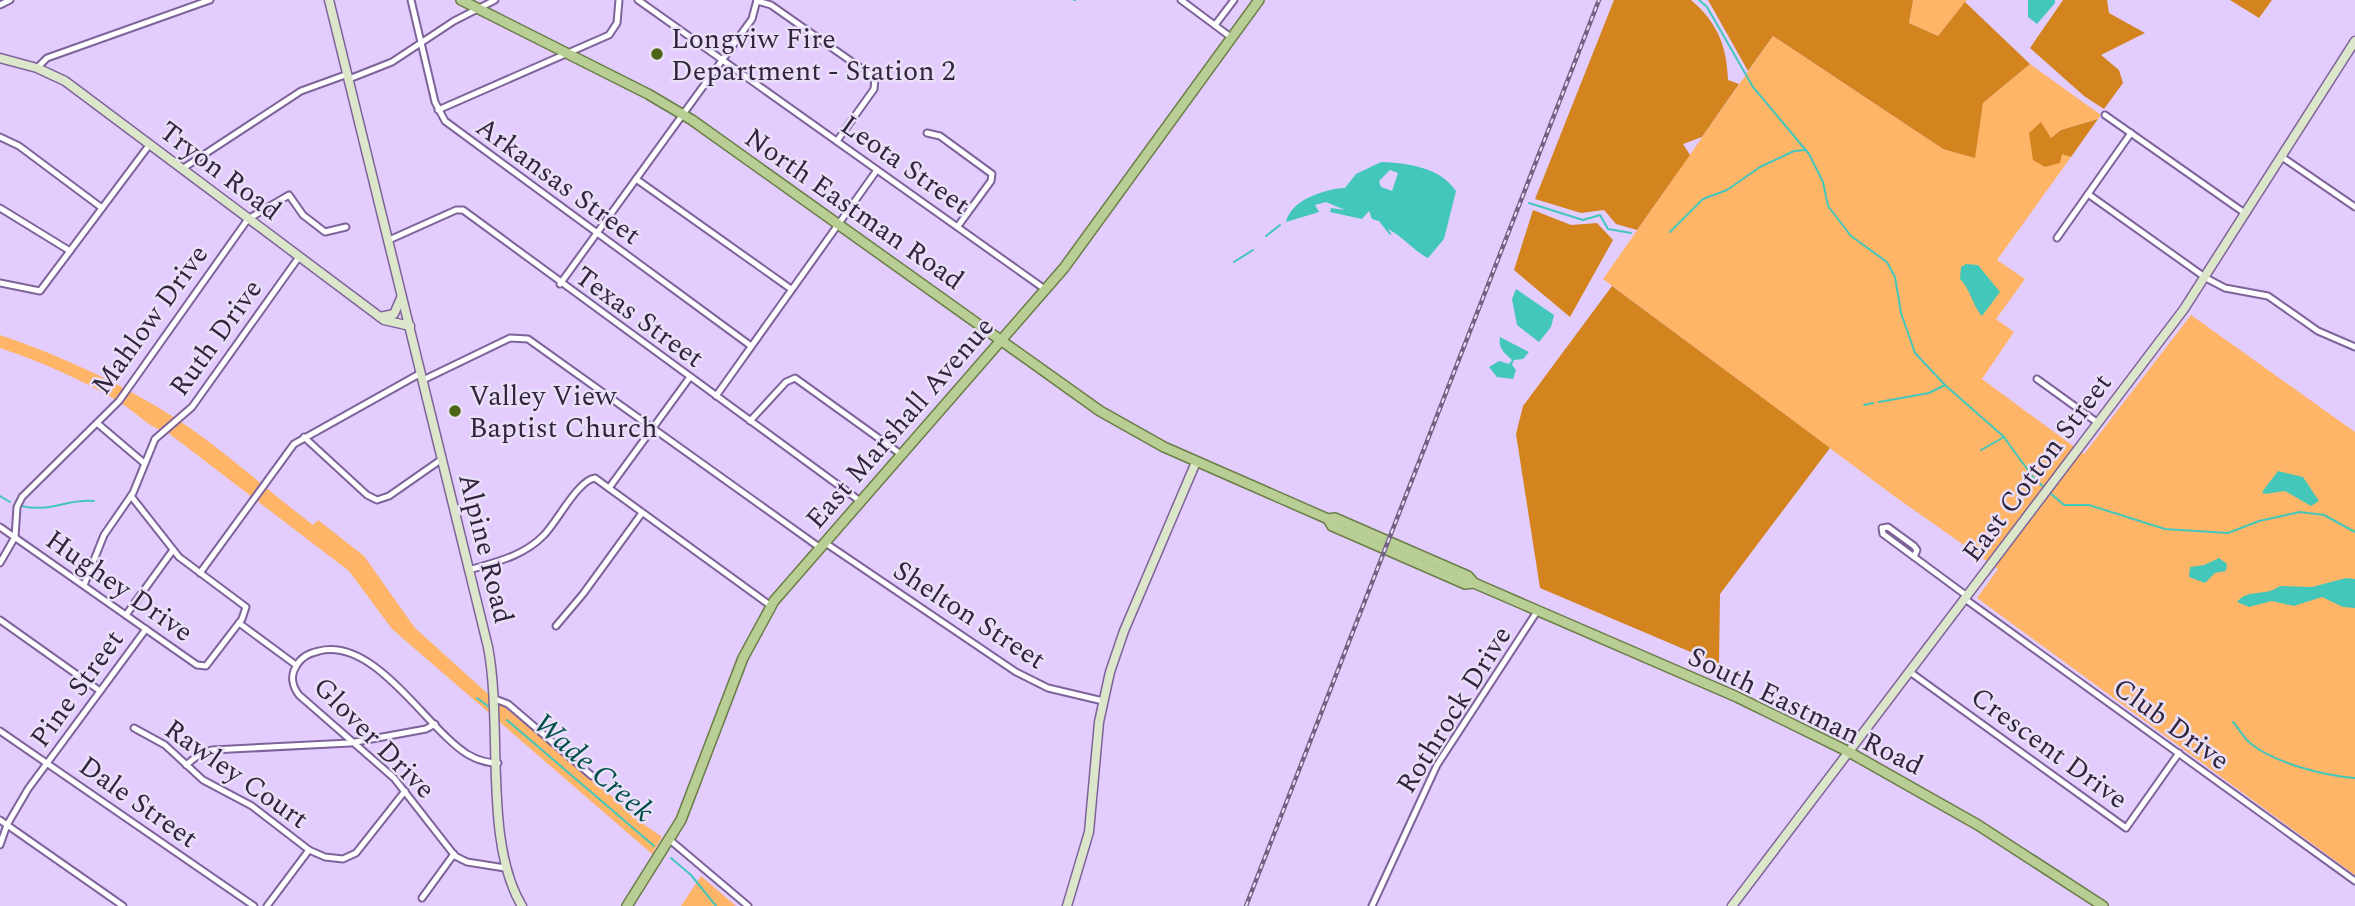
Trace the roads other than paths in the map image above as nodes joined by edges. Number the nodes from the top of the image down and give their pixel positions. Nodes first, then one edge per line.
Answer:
1 (10, 0) edge
2 (210, 0) edge
3 (329, 0) edge
4 (411, 0) edge
5 (461, 0) edge
6 (619, 0) edge
7 (638, 0) edge
8 (1181, 0) edge
9 (1196, 0) edge
10 (1234, 0) edge
11 (1259, 0) edge
12 (490, 1) edge
13 (757, 1) edge
14 (0, 5) edge
15 (1191, 7) junction
16 (480, 9) junction
17 (1215, 26) junction
18 (1232, 38) junction
19 (422, 41) junction
20 (2355, 41) edge
21 (568, 54) junction
22 (0, 58) edge
23 (723, 61) junction
24 (37, 68) junction
25 (348, 76) junction
26 (438, 110) junction
27 (683, 115) junction
28 (2105, 115) dead end
29 (927, 133) dead end
30 (2131, 133) junction
31 (0, 137) edge
32 (837, 141) junction
33 (150, 144) junction
34 (2282, 157) junction
35 (182, 169) junction
36 (877, 170) junction
37 (636, 179) junction
38 (2088, 194) junction
39 (2355, 207) edge
40 (0, 208) edge
41 (102, 208) junction
42 (2247, 215) junction
43 (248, 219) junction
44 (838, 224) junction
45 (958, 226) junction
46 (346, 227) dead end
47 (596, 234) junction
48 (2057, 238) dead end
49 (389, 240) junction
50 (70, 251) junction
51 (299, 257) junction
52 (2206, 278) junction
53 (0, 282) edge
54 (560, 284) junction
55 (790, 289) junction
56 (1046, 290) junction
57 (402, 295) junction
58 (379, 317) junction
59 (410, 326) junction
60 (1002, 341) junction
61 (751, 346) junction
62 (2355, 347) edge
63 (422, 377) junction
64 (690, 377) junction
65 (2037, 379) dead end
66 (716, 396) junction
67 (750, 421) junction
68 (97, 423) junction
69 (2098, 423) junction
70 (654, 427) junction
71 (304, 437) junction
72 (902, 455) junction
73 (442, 458) junction
74 (1196, 462) junction
75 (144, 463) junction
76 (609, 488) junction
77 (131, 496) junction
78 (860, 501) junction
79 (642, 513) junction
80 (0, 527) edge
81 (15, 537) junction
82 (1384, 544) joint
83 (821, 545) junction
84 (173, 550) junction
85 (1914, 557) junction
86 (0, 563) edge
87 (469, 570) junction
88 (200, 573) junction
89 (84, 585) junction
90 (1966, 597) junction
91 (771, 606) junction
92 (1538, 610) junction
93 (126, 615) junction
94 (0, 620) edge
95 (239, 623) junction
96 (556, 626) dead end
97 (146, 629) junction
98 (296, 665) junction
99 (1910, 672) junction
100 (100, 691) junction
101 (495, 699) junction
102 (1103, 701) junction
103 (435, 724) junction
104 (134, 728) dead end
105 (0, 731) edge
106 (350, 743) junction
107 (1849, 752) junction
108 (2179, 753) junction
109 (47, 762) junction
110 (498, 762) junction
111 (186, 765) junction
112 (592, 776) dead end
113 (405, 791) junction
114 (0, 820) edge
115 (7, 825) junction
116 (670, 840) junction
117 (0, 845) edge
118 (309, 850) junction
119 (454, 854) junction
120 (505, 868) junction
121 (2355, 881) edge
122 (422, 898) dead end
123 (123, 906) edge
124 (254, 906) edge
125 (267, 906) edge
126 (522, 906) edge
127 (627, 906) edge
128 (748, 906) edge
129 (1067, 906) edge
130 (1372, 906) edge
131 (1732, 906) edge
132 (2103, 906) edge

1 - 14 street
2 - 24 street
3 - 25 street, Alpine Road
4 - 19 street, Arkansas Street
5 - 16 main road, North Eastman Road
6 - 21 street
7 - 23 street, Leota Street
8 - 15 street
9 - 15 street
10 - 17 street
11 - 18 main road, East Marshall Avenue
12 - 16 street
13 - 23 street
13 - 32 street
15 - 17 street
16 - 19 street
16 - 21 main road, North Eastman Road
17 - 18 street
18 - 56 main road, East Marshall Avenue
19 - 25 street
19 - 26 street, Arkansas Street
20 - 34 street, East Cotton Street
21 - 26 street
21 - 27 main road, North Eastman Road
22 - 24 street, Tryon Road
23 - 27 street
23 - 32 street, Leota Street
24 - 33 street, Tryon Road
25 - 35 street
25 - 49 street, Alpine Road
26 - 47 street, Arkansas Street
27 - 37 street
27 - 44 main road, North Eastman Road
28 - 30 street
29 - 45 street
30 - 38 street
30 - 42 street
31 - 41 street
32 - 36 street, Leota Street
33 - 35 street, Tryon Road
33 - 41 street
34 - 39 street
34 - 42 street, East Cotton Street
35 - 43 street, Tryon Road
36 - 44 street
36 - 45 street, Leota Street
37 - 47 street
37 - 55 street
38 - 48 street
38 - 52 street
40 - 50 street
41 - 50 street
42 - 52 street, East Cotton Street
43 - 46 street, Mahlow Drive
43 - 51 street, Tryon Road
43 - 68 street, Mahlow Drive
44 - 55 street
44 - 60 main road, North Eastman Road
45 - 56 street, Leota Street
47 - 54 street
47 - 61 street, Arkansas Street
49 - 54 street, Texas Street
49 - 57 street, Alpine Road
50 - 53 street
51 - 58 street, Tryon Road
51 - 75 street, Ruth Drive
52 - 62 street
52 - 69 street, East Cotton Street
54 - 64 street, Texas Street
55 - 61 street
56 - 60 main road, East Marshall Avenue
57 - 58 street
57 - 59 street, Alpine Road
58 - 59 street, Tryon Road
59 - 63 street, Alpine Road
60 - 72 main road, East Marshall Avenue
60 - 74 main road, North Eastman Road
61 - 66 street
63 - 70 street, Shelton Street
63 - 71 street
63 - 73 street, Alpine Road
64 - 66 street, Texas Street
64 - 70 street
65 - 69 street
66 - 67 street, Texas Street
67 - 72 street
67 - 78 street, Texas Street
68 - 75 street
68 - 81 street, Mahlow Drive
69 - 90 street, East Cotton Street
70 - 76 street
70 - 83 street, Shelton Street
71 - 73 street
71 - 88 street
72 - 78 main road, East Marshall Avenue
73 - 87 street, Alpine Road
74 - 82 main road, North Eastman Road
74 - 102 street
75 - 77 street, Ruth Drive
76 - 79 street
76 - 87 street
77 - 84 street
77 - 89 street, Ruth Drive
78 - 83 main road, East Marshall Avenue
79 - 91 street
79 - 96 street
80 - 81 street, Hughey Drive
81 - 86 street
81 - 89 street, Hughey Drive
82 - 92 main road, South Eastman Road
83 - 91 main road, East Marshall Avenue
83 - 102 street, Shelton Street
84 - 88 street
84 - 93 street, Pine Street
85 - 85 street, Club Drive
85 - 90 street, Club Drive
87 - 101 street, Alpine Road
88 - 95 street
89 - 93 street, Hughey Drive
90 - 99 street, East Cotton Street
90 - 108 street, Club Drive
91 - 116 main road, East Marshall Avenue
92 - 107 main road, South Eastman Road
92 - 130 street, Rothrock Drive
93 - 97 street, Hughey Drive
94 - 100 street
95 - 97 street, Hughey Drive
95 - 98 street
97 - 100 street, Pine Street
98 - 103 street, Glover Drive
98 - 106 street, Glover Drive
99 - 107 street, East Cotton Street
99 - 108 street, Crescent Drive
100 - 109 street, Pine Street
101 - 110 street, Alpine Road
101 - 112 street
102 - 129 street
103 - 106 street
103 - 110 street, Glover Drive
104 - 111 street, Rawley Court
105 - 109 street, Dale Street
106 - 111 street
106 - 113 street, Glover Drive
107 - 131 street, East Cotton Street
107 - 132 main road, South Eastman Road
108 - 121 street, Club Drive
109 - 115 street, Pine Street
109 - 124 street, Dale Street
110 - 120 street, Alpine Road
111 - 118 street, Rawley Court
113 - 118 street, Rawley Court
113 - 119 street, Glover Drive
114 - 115 street
115 - 117 street, Pine Street
115 - 123 street
116 - 127 main road, East Marshall Avenue
116 - 128 street
118 - 125 street
119 - 120 street
119 - 122 street
120 - 126 street, Alpine Road

